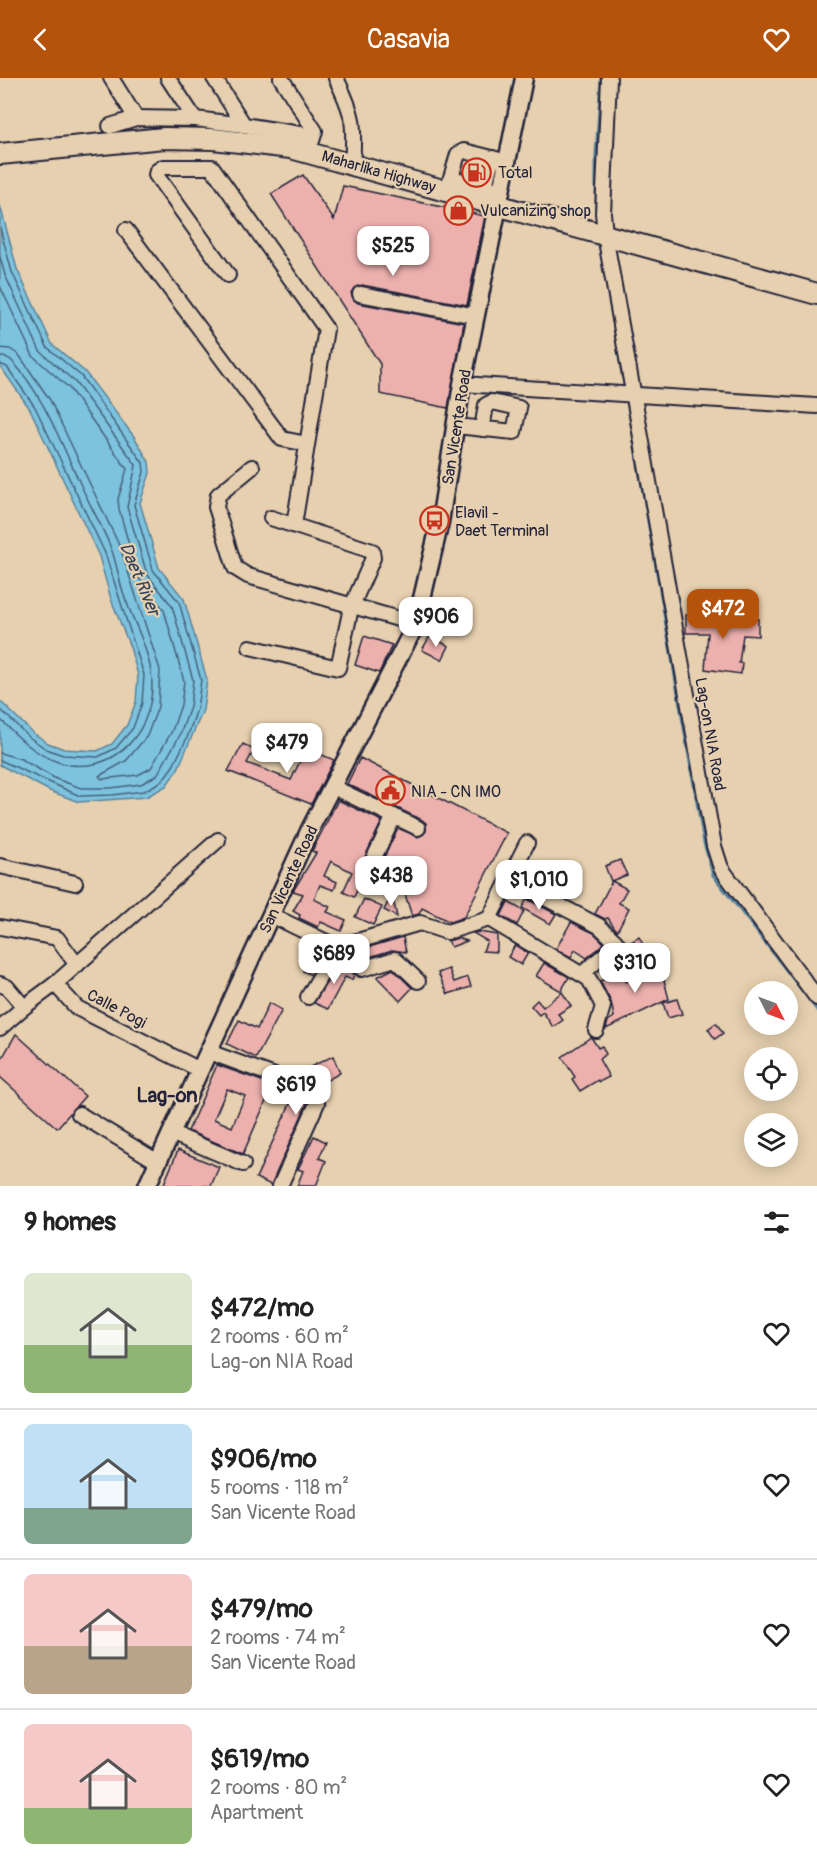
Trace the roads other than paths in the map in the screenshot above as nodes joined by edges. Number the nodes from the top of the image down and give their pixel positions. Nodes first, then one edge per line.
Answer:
1 (111, 78) edge
2 (168, 78) edge
3 (214, 78) edge
4 (281, 78) edge
5 (336, 78) edge
6 (524, 78) edge
7 (609, 78) edge
8 (136, 118) junction
9 (195, 119) junction
10 (244, 125) junction
11 (110, 126) dead end
12 (311, 144) junction
13 (0, 154) edge
14 (500, 160) junction
15 (352, 164) junction
16 (449, 184) junction
17 (485, 186) junction
18 (501, 198) junction
19 (126, 230) dead end
20 (605, 235) junction
21 (228, 275) dead end
22 (360, 294) dead end
23 (817, 294) edge
24 (476, 316) junction
25 (462, 384) junction
26 (633, 393) junction
27 (817, 406) edge
28 (456, 426) junction
29 (482, 429) dead end
30 (307, 444) junction
31 (252, 467) dead end
32 (271, 518) dead end
33 (294, 525) junction
34 (351, 608) junction
35 (416, 624) junction
36 (249, 647) dead end
37 (333, 787) junction
38 (394, 816) junction
39 (418, 828) dead end
40 (218, 840) dead end
41 (527, 843) dead end
42 (371, 864) dead end
43 (0, 866) edge
44 (509, 879) junction
45 (75, 883) dead end
46 (271, 915) junction
47 (489, 919) junction
48 (0, 927) edge
49 (617, 944) junction
50 (341, 946) junction
51 (77, 965) junction
52 (636, 973) dead end
53 (582, 974) junction
54 (418, 981) dead end
55 (0, 984) edge
56 (55, 984) junction
57 (308, 997) dead end
58 (817, 998) edge
59 (24, 1007) junction
60 (0, 1028) edge
61 (596, 1030) dead end
62 (209, 1052) junction
63 (200, 1071) junction
64 (283, 1079) dead end
65 (317, 1103) dead end
66 (79, 1114) dead end
67 (171, 1133) junction
68 (158, 1162) junction
69 (243, 1164) dead end
70 (147, 1186) edge
71 (280, 1186) edge

1 - 8 street
2 - 9 street
3 - 10 street
4 - 12 street
5 - 15 street
6 - 14 main road, San Vicente Road
7 - 20 street, Lag-on NIA Road
8 - 9 street
8 - 11 street
9 - 10 street
10 - 12 street
12 - 13 highway, Maharlika Highway
12 - 15 highway, Maharlika Highway
14 - 16 street
14 - 17 street
14 - 18 main road, San Vicente Road
15 - 16 highway, Maharlika Highway
16 - 17 street
16 - 18 highway, Maharlika Highway
17 - 18 street
18 - 20 highway, Maharlika Highway
18 - 24 main road, San Vicente Road
19 - 30 street
20 - 23 highway, Maharlika Highway
20 - 26 street, Lag-on NIA Road
21 - 30 street
22 - 24 street
24 - 25 main road, San Vicente Road
25 - 26 street
25 - 28 main road, San Vicente Road
26 - 27 street
26 - 58 street, Lag-on NIA Road
28 - 29 street
28 - 35 main road, San Vicente Road
30 - 33 street
31 - 34 street
32 - 33 street
33 - 34 street
34 - 35 street
34 - 36 street
35 - 37 main road, San Vicente Road
37 - 38 street
37 - 46 main road, San Vicente Road
38 - 39 street
38 - 42 street
40 - 51 street
41 - 44 street
43 - 45 street
44 - 47 street
44 - 49 street
46 - 50 street
46 - 62 main road, San Vicente Road
47 - 50 street
47 - 53 street
48 - 51 street
49 - 52 street
49 - 53 street
50 - 54 street
50 - 57 street
51 - 56 street
53 - 61 street
55 - 59 street
56 - 59 street
56 - 63 street, Calle Pogi
59 - 60 street
62 - 63 main road, San Vicente Road
62 - 64 street
63 - 67 main road, San Vicente Road
65 - 71 street
66 - 68 street
67 - 68 main road, San Vicente Road
67 - 69 street
68 - 70 main road, San Vicente Road

